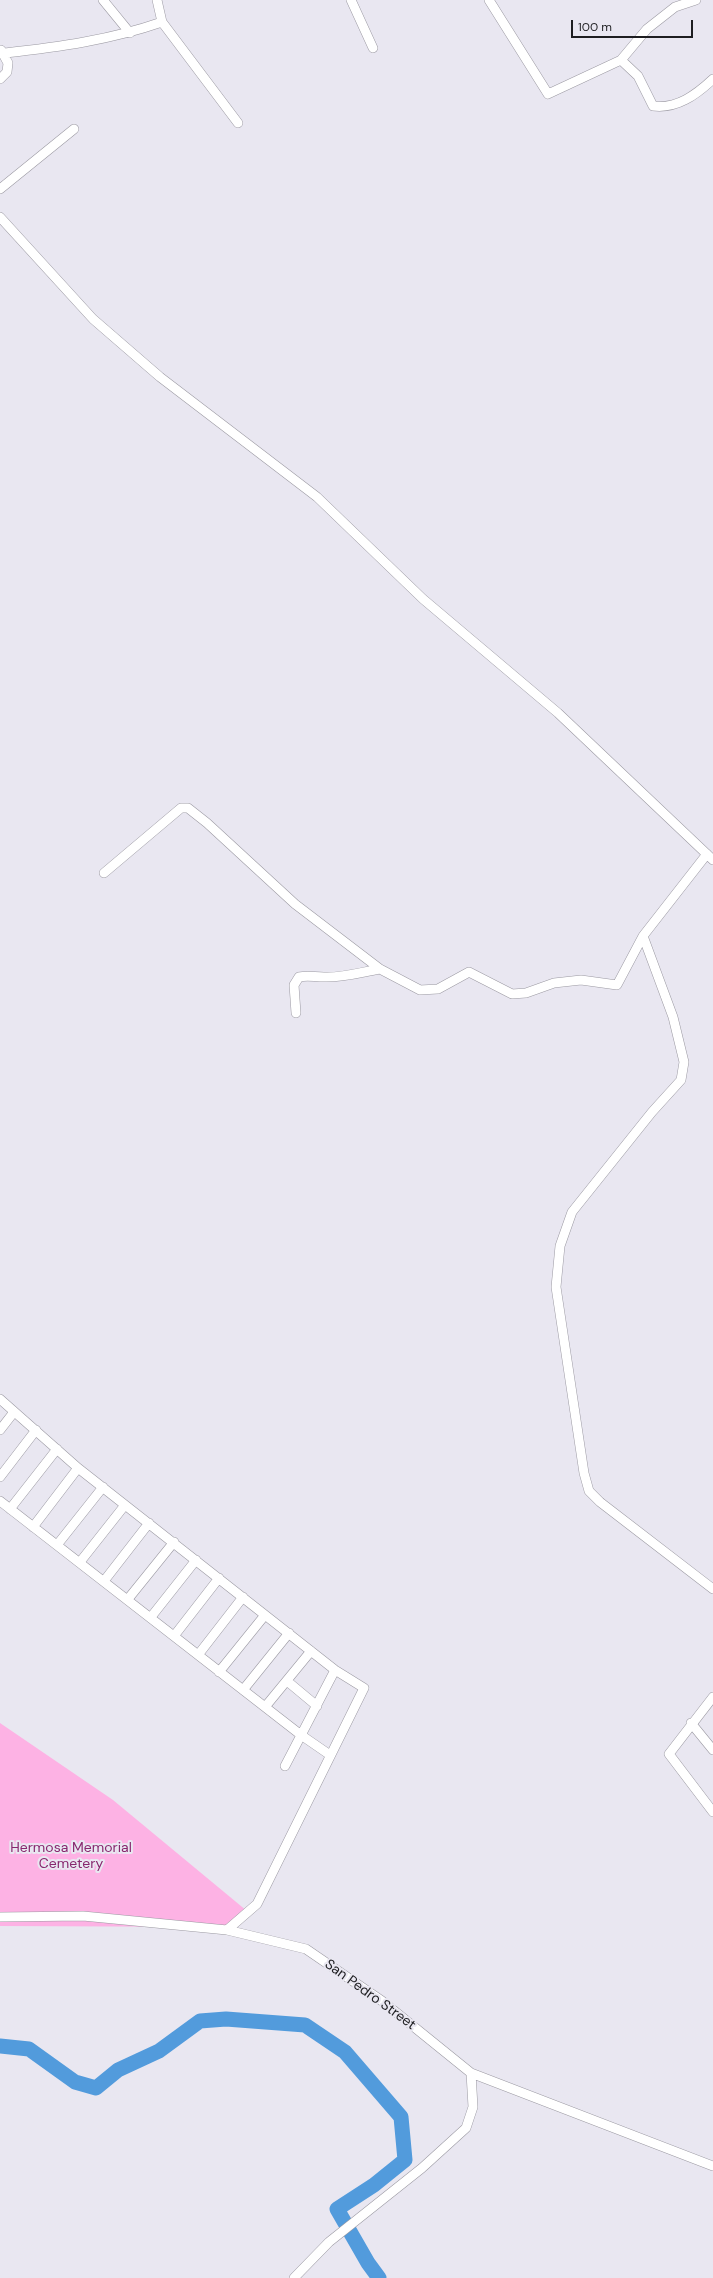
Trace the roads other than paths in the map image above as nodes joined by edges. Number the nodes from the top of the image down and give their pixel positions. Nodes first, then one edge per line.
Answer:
1 (103, 0) edge
2 (157, 0) edge
3 (351, 0) edge
4 (489, 0) edge
5 (696, 0) edge
6 (162, 22) junction
7 (130, 33) junction
8 (373, 48) dead end
9 (2, 51) edge
10 (621, 60) junction
11 (0, 79) edge
12 (713, 79) edge
13 (238, 122) dead end
14 (74, 129) dead end
15 (0, 189) edge
16 (0, 217) edge
17 (710, 857) edge
18 (104, 873) dead end
19 (643, 936) junction
20 (380, 969) junction
21 (296, 1013) dead end
22 (0, 1399) edge
23 (14, 1412) junction
24 (0, 1430) edge
25 (36, 1430) junction
26 (56, 1449) junction
27 (78, 1468) junction
28 (0, 1477) edge
29 (103, 1487) junction
30 (0, 1501) edge
31 (125, 1505) junction
32 (10, 1509) junction
33 (149, 1523) junction
34 (33, 1527) junction
35 (174, 1542) junction
36 (58, 1545) junction
37 (196, 1560) junction
38 (80, 1562) junction
39 (219, 1578) junction
40 (104, 1581) junction
41 (713, 1589) edge
42 (243, 1597) junction
43 (128, 1599) junction
44 (265, 1615) junction
45 (151, 1617) junction
46 (288, 1633) junction
47 (174, 1636) junction
48 (311, 1651) junction
49 (198, 1655) junction
50 (335, 1670) junction
51 (219, 1672) junction
52 (287, 1681) junction
53 (244, 1690) junction
54 (713, 1697) edge
55 (317, 1706) junction
56 (265, 1707) junction
57 (691, 1723) junction
58 (301, 1736) junction
59 (713, 1750) edge
60 (330, 1755) junction
61 (285, 1766) dead end
62 (713, 1812) edge
63 (0, 1917) edge
64 (227, 1930) junction
65 (471, 2073) junction
66 (713, 2166) edge
67 (294, 2278) edge

1 - 7 street
2 - 6 street
3 - 8 street
4 - 10 street
5 - 10 street
6 - 7 street
6 - 13 street
7 - 9 street
9 - 11 street
10 - 12 street
14 - 15 street
16 - 17 street
17 - 19 street
18 - 20 street
19 - 20 street
19 - 41 street
20 - 21 street
22 - 23 street
23 - 24 street
23 - 25 street
25 - 26 street
25 - 28 street
26 - 27 street
26 - 32 street
27 - 29 street
27 - 34 street
29 - 31 street
29 - 36 street
30 - 32 street
31 - 33 street
31 - 38 street
32 - 34 street
33 - 35 street
33 - 40 street
34 - 36 street
35 - 37 street
35 - 43 street
36 - 38 street
37 - 39 street
37 - 45 street
38 - 40 street
39 - 42 street
39 - 47 street
40 - 43 street
42 - 44 street
42 - 49 street
43 - 45 street
44 - 46 street
44 - 51 street
45 - 47 street
46 - 48 street
46 - 53 street
47 - 49 street
48 - 50 street
48 - 52 street
49 - 51 street
50 - 55 street
50 - 60 street
51 - 53 street
52 - 55 street
52 - 56 street
53 - 56 street
54 - 57 street
55 - 58 street
56 - 58 street
57 - 59 street
57 - 62 street
58 - 60 street
58 - 61 street
60 - 64 street
63 - 64 street, San Pedro Street
64 - 65 street, San Pedro Street
65 - 66 street, San Pedro Street
65 - 67 street

